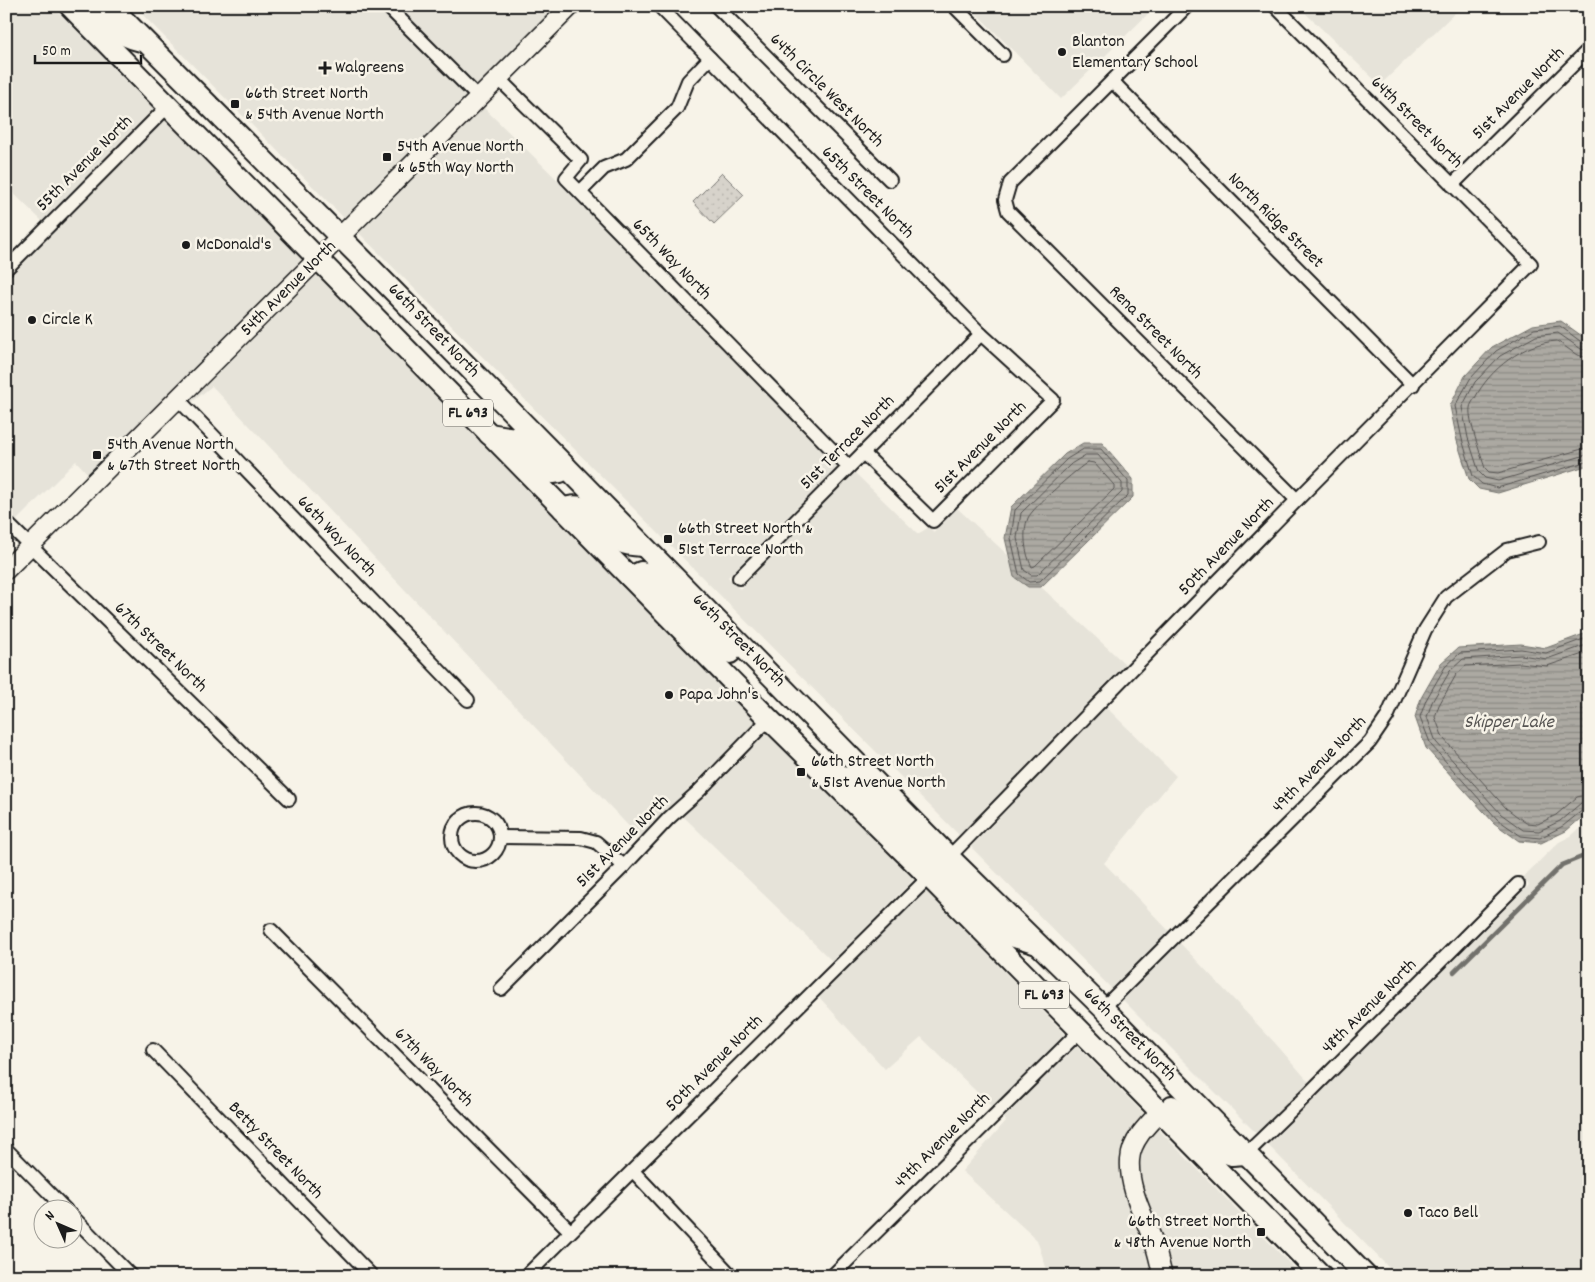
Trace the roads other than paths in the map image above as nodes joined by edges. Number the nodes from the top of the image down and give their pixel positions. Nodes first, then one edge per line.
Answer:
1 (70, 6) edge
2 (90, 6) edge
3 (110, 6) edge
4 (387, 6) edge
5 (571, 6) edge
6 (659, 6) edge
7 (716, 6) edge
8 (954, 6) edge
9 (1187, 6) edge
10 (1275, 6) edge
11 (145, 41) junction
12 (1589, 49) edge
13 (1003, 55) dead end
14 (710, 58) junction
15 (499, 79) junction
16 (1112, 81) junction
17 (480, 98) junction
18 (168, 106) junction
19 (890, 180) dead end
20 (1452, 185) junction
21 (580, 192) junction
22 (341, 238) junction
23 (318, 260) junction
24 (1531, 264) joint
25 (6, 269) edge
26 (982, 334) junction
27 (1413, 385) junction
28 (178, 399) junction
29 (1053, 400) joint
30 (489, 434) junction
31 (863, 453) junction
32 (848, 466) junction
33 (566, 467) junction
34 (1297, 500) junction
35 (562, 509) junction
36 (6, 522) edge
37 (1539, 542) dead end
38 (30, 545) junction
39 (645, 546) junction
40 (6, 570) edge
41 (630, 577) junction
42 (739, 578) dead end
43 (776, 680) junction
44 (468, 700) dead end
45 (770, 719) junction
46 (814, 764) junction
47 (290, 799) dead end
48 (500, 837) dead end
49 (950, 857) junction
50 (624, 866) junction
51 (929, 876) junction
52 (1518, 884) dead end
53 (271, 930) dead end
54 (1038, 944) junction
55 (501, 989) dead end
56 (1103, 1008) junction
57 (1080, 1031) junction
58 (153, 1050) dead end
59 (1134, 1086) junction
60 (1160, 1112) junction
61 (6, 1149) edge
62 (1246, 1154) junction
63 (633, 1171) junction
64 (56, 1200) edge
65 (82, 1226) edge
66 (570, 1231) junction
67 (131, 1276) edge
68 (372, 1276) edge
69 (526, 1276) edge
70 (732, 1276) edge
71 (832, 1276) edge
72 (1163, 1276) edge
73 (1322, 1276) edge
74 (1366, 1276) edge

1 - 18 main road, 66th Street North / FL 693
2 - 11 main road
3 - 11 main road, 66th Street North / FL 693
4 - 17 street
5 - 15 main road, 54th Avenue North
6 - 14 street, 65th Street North
7 - 19 street, 64th Circle West North
8 - 13 street
9 - 16 street
10 - 20 street, 64th Street North
11 - 22 main road, 66th Street North / FL 693
12 - 20 street, 51st Avenue North
14 - 21 street
14 - 26 street, 65th Street North
15 - 17 main road, 54th Avenue North
15 - 21 street, 65th Way North
16 - 27 street, North Ridge Street
16 - 34 street, Rena Street North
17 - 22 main road, 54th Avenue North
18 - 23 main road, 66th Street North / FL 693
18 - 25 street, 55th Avenue North
20 - 24 street, 64th Street North
21 - 32 street, 65th Way North
22 - 23 main road, 54th Avenue North
22 - 33 main road, 66th Street North / FL 693
23 - 28 main road, 54th Avenue North
23 - 30 main road, 66th Street North / FL 693
24 - 27 street, 50th Avenue North
26 - 29 street, 65th Street North
26 - 31 street, 51st Terrace North
27 - 34 street, 50th Avenue North
28 - 38 main road, 54th Avenue North
28 - 44 street, 66th Way North
29 - 31 street, 51st Avenue North
30 - 33 main road
30 - 35 main road, 66th Street North / FL 693
31 - 32 street, 51st Terrace North
32 - 42 street, 51st Terrace North
33 - 39 main road, 66th Street North / FL 693
34 - 49 street, 50th Avenue North
35 - 39 main road
35 - 41 main road, 66th Street North / FL 693
36 - 38 street, 67th Street North
37 - 56 street, 49th Avenue North
38 - 40 main road, 54th Avenue North
38 - 47 street, 67th Street North
39 - 43 main road, 66th Street North / FL 693
41 - 43 main road
41 - 45 main road, 66th Street North / FL 693
43 - 49 main road, 66th Street North / FL 693
45 - 46 main road, 66th Street North / FL 693
45 - 50 street, 51st Avenue North
46 - 49 main road
46 - 51 main road, 66th Street North / FL 693
48 - 50 street
49 - 54 main road, 66th Street North / FL 693
50 - 55 street, 51st Avenue North
51 - 54 main road
51 - 57 main road, 66th Street North / FL 693
51 - 63 street, 50th Avenue North
52 - 62 street, 48th Avenue North
53 - 66 street, 67th Way North
54 - 56 main road, 66th Street North / FL 693
56 - 62 main road, 66th Street North / FL 693
57 - 59 main road, 66th Street North / FL 693
57 - 71 street, 49th Avenue North
58 - 68 street, Betty Street North
59 - 60 main road, 66th Street North / FL 693
59 - 62 main road
60 - 72 main road
60 - 73 main road, 66th Street North / FL 693
61 - 64 street
62 - 74 main road, 66th Street North / FL 693
63 - 66 street, 50th Avenue North
63 - 70 street
65 - 67 street
66 - 69 street, 50th Avenue North

